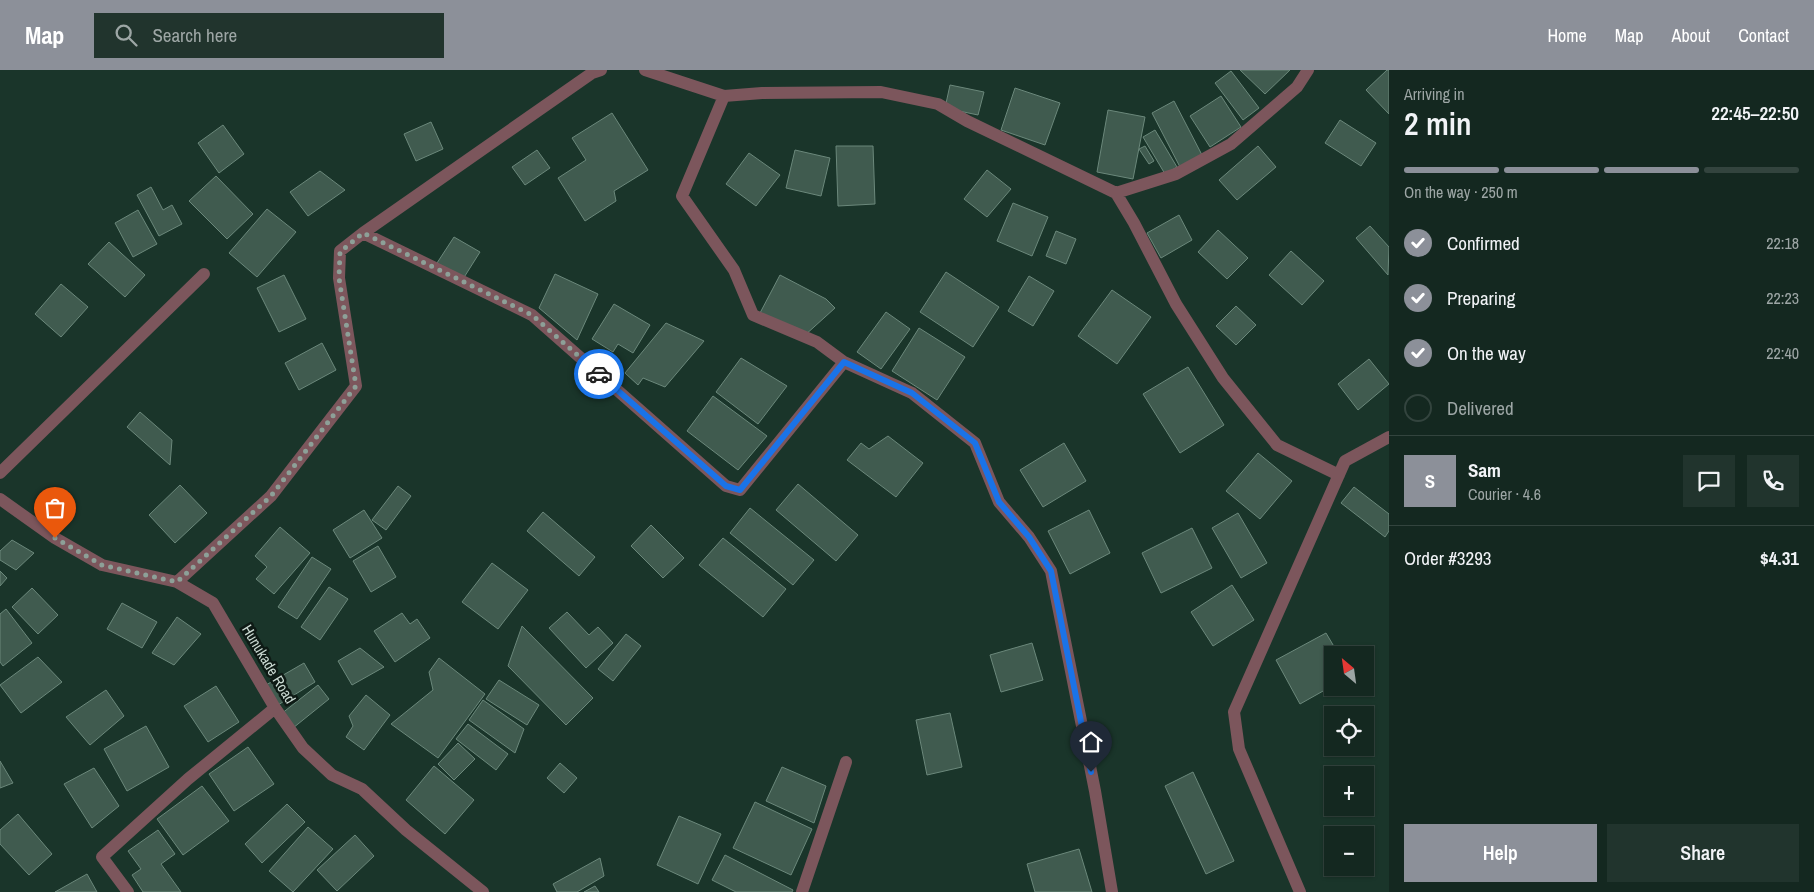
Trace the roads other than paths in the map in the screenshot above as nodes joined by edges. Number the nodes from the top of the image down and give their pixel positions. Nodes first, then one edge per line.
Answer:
1 (644, 70) edge
2 (1308, 70) edge
3 (595, 71) edge
4 (724, 96) junction
5 (1116, 193) junction
6 (363, 233) junction
7 (204, 274) dead end
8 (844, 362) junction
9 (1389, 437) edge
10 (0, 473) edge
11 (1339, 474) junction
12 (0, 499) edge
13 (177, 582) junction
14 (275, 708) junction
15 (846, 762) dead end
16 (128, 892) edge
17 (483, 892) edge
18 (802, 892) edge
19 (1112, 892) edge
20 (1300, 892) edge

1 - 4 street
2 - 5 street
3 - 6 street
4 - 5 street
4 - 8 street
5 - 11 street
6 - 8 street
6 - 13 street
7 - 10 street
8 - 19 street
9 - 11 street
11 - 20 street
12 - 13 street, Hunukade Road
13 - 14 street, Hunukade Road
14 - 16 street
14 - 17 street, Hunukade Road
15 - 18 street

